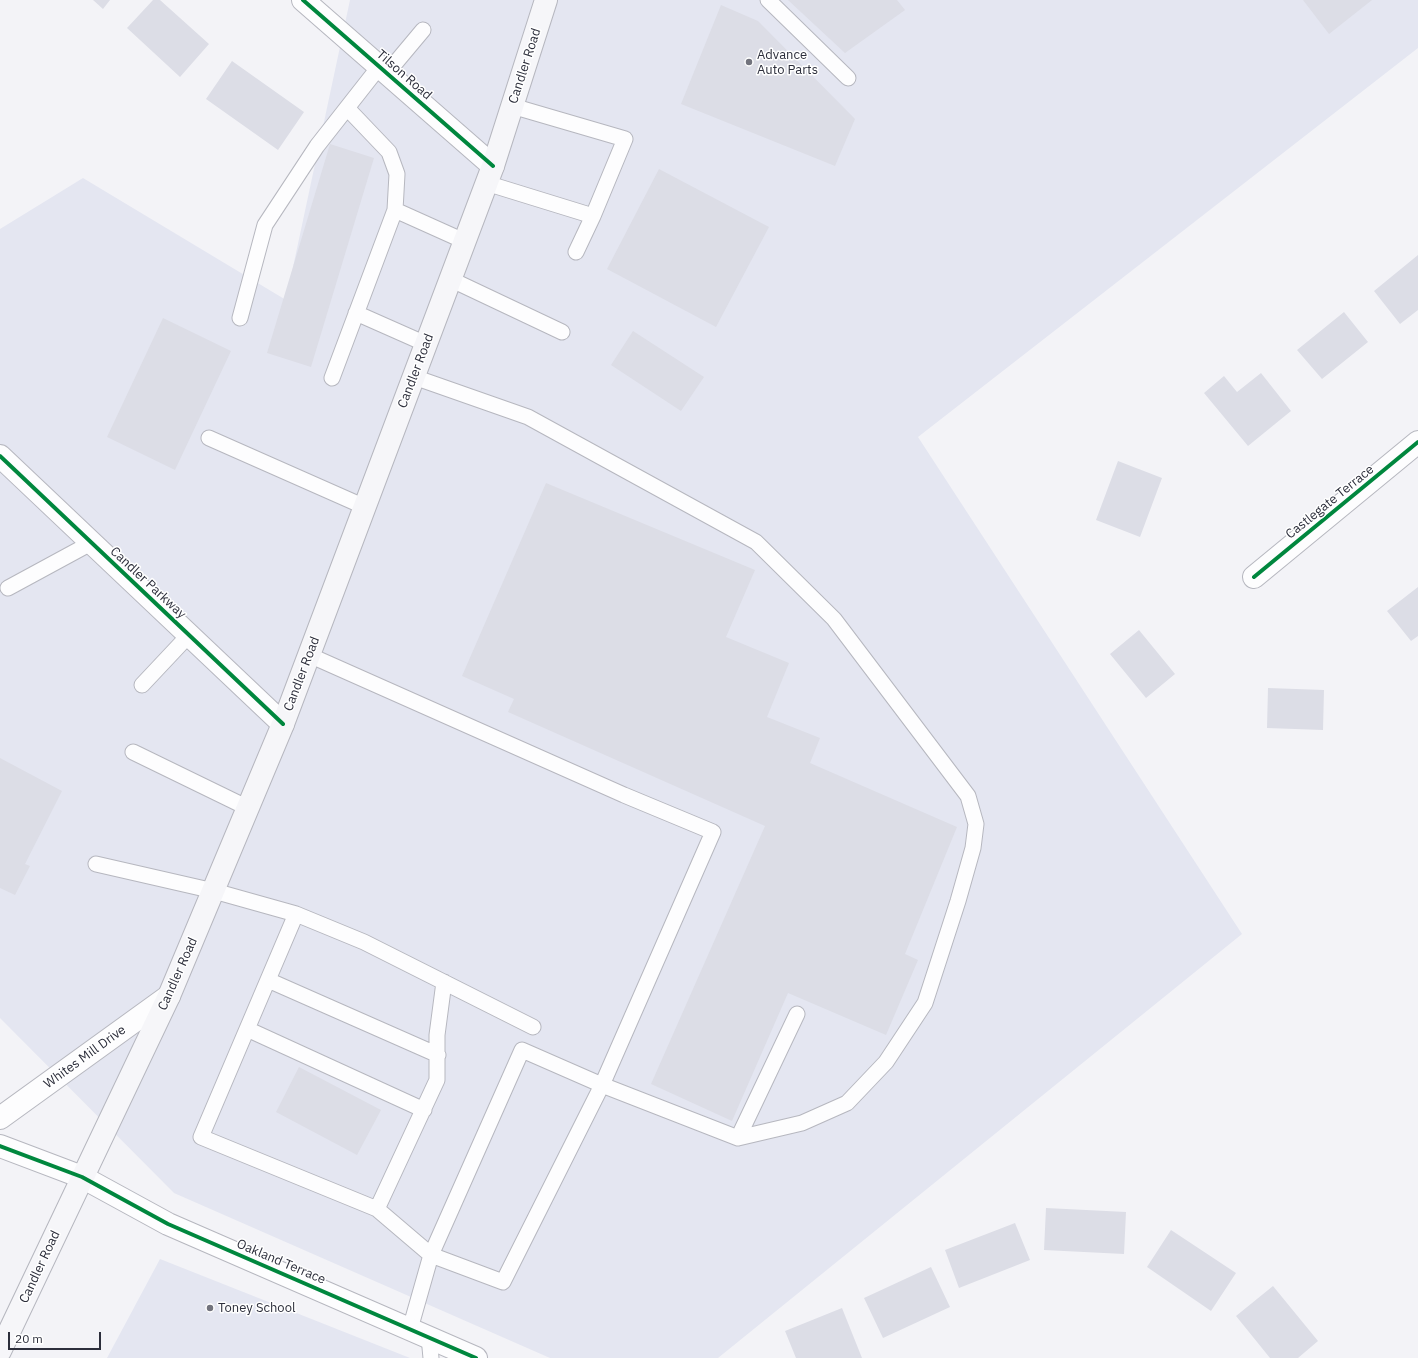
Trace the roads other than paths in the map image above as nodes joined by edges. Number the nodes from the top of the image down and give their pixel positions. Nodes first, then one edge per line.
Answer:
1 (303, 0) edge
2 (546, 0) edge
3 (768, 0) edge
4 (423, 30) dead end
5 (383, 70) junction
6 (848, 78) dead end
7 (512, 106) junction
8 (347, 108) junction
9 (490, 174) junction
10 (395, 210) junction
11 (593, 216) junction
12 (464, 241) junction
13 (576, 252) dead end
14 (450, 279) junction
15 (356, 313) junction
16 (240, 318) dead end
17 (562, 332) dead end
18 (426, 344) junction
19 (414, 377) junction
20 (332, 378) dead end
21 (209, 438) dead end
22 (1418, 442) edge
23 (0, 456) edge
24 (365, 506) junction
25 (91, 543) junction
26 (1254, 577) dead end
27 (8, 588) dead end
28 (189, 634) junction
29 (309, 655) junction
30 (142, 685) dead end
31 (283, 724) junction
32 (133, 752) dead end
33 (248, 808) junction
34 (96, 864) dead end
35 (214, 891) junction
36 (296, 914) junction
37 (268, 980) junction
38 (444, 982) junction
39 (169, 996) junction
40 (797, 1014) dead end
41 (533, 1027) dead end
42 (247, 1029) junction
43 (438, 1055) junction
44 (602, 1085) junction
45 (424, 1110) junction
46 (0, 1118) edge
47 (738, 1138) junction
48 (0, 1146) edge
49 (82, 1177) junction
50 (377, 1209) junction
51 (431, 1255) junction
52 (423, 1341) edge
53 (0, 1351) edge
54 (476, 1358) edge

1 - 5 street, Tilson Road
2 - 7 main road, Candler Road
3 - 6 lane
4 - 5 lane
5 - 8 lane
5 - 9 street, Tilson Road
7 - 9 main road, Candler Road
7 - 11 lane
8 - 10 lane
8 - 16 lane
9 - 11 lane
9 - 12 main road, Candler Road
10 - 12 lane
10 - 15 lane
11 - 13 lane
12 - 14 main road, Candler Road
14 - 17 lane
14 - 18 main road, Candler Road
15 - 18 lane
15 - 20 lane
18 - 19 main road, Candler Road
19 - 24 main road, Candler Road
19 - 47 lane
21 - 24 lane
22 - 26 street, Castlegate Terrace
23 - 25 street, Candler Parkway
24 - 29 main road, Candler Road
25 - 27 lane
25 - 28 street, Candler Parkway
28 - 30 lane
28 - 31 street, Candler Parkway
29 - 31 main road, Candler Road
29 - 44 lane
31 - 33 main road, Candler Road
32 - 33 lane
33 - 35 main road, Candler Road
34 - 35 lane
35 - 36 lane
35 - 39 main road, Candler Road
36 - 37 lane
36 - 38 lane
37 - 42 lane
37 - 43 lane
38 - 41 lane
38 - 43 lane
39 - 46 street, Whites Mill Drive
39 - 49 main road, Candler Road
40 - 47 lane
42 - 45 lane
42 - 50 lane
43 - 45 lane
44 - 47 lane
44 - 51 lane
44 - 51 lane
45 - 50 lane
48 - 49 street
49 - 52 street, Oakland Terrace
49 - 53 main road, Candler Road
50 - 51 lane
51 - 52 lane
52 - 54 street, Oakland Terrace

